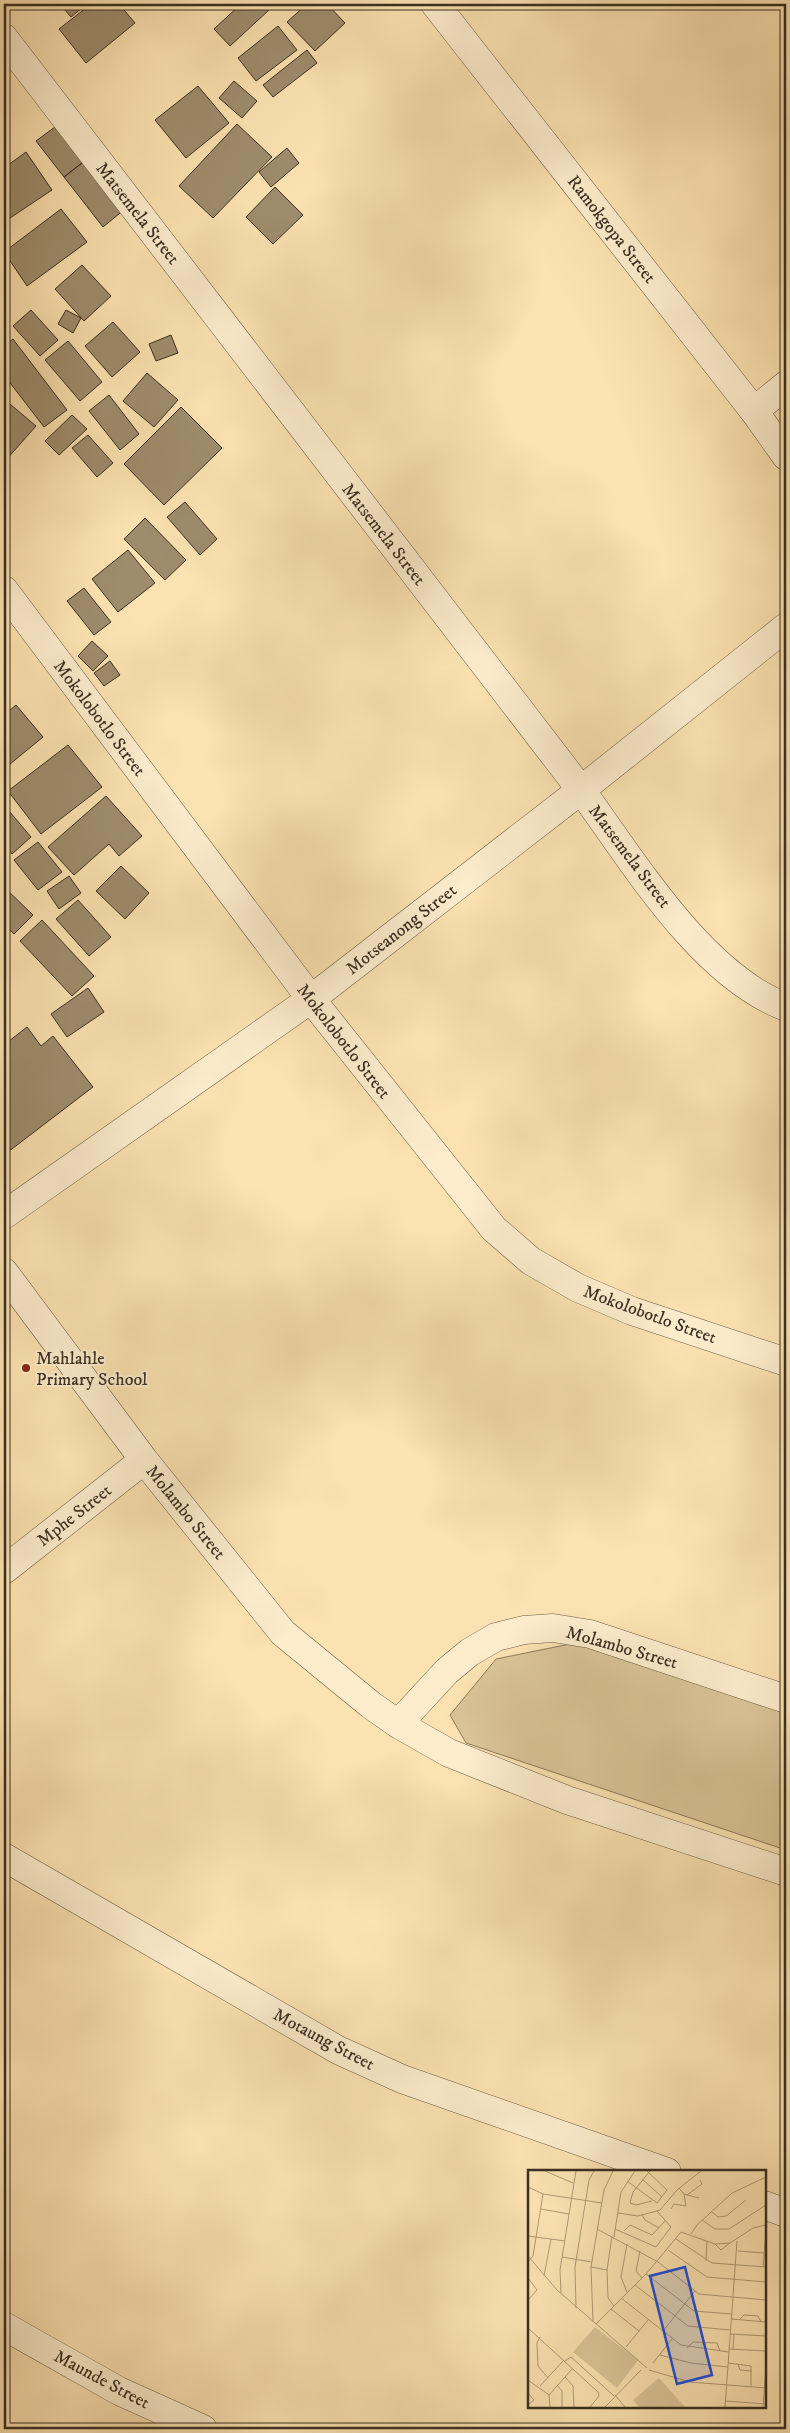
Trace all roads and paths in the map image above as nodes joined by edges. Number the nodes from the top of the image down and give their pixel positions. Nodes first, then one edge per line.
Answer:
1 (435, 4) edge
2 (4, 38) edge
3 (786, 385) edge
4 (754, 410) junction
5 (786, 456) edge
6 (4, 590) edge
7 (786, 626) edge
8 (581, 790) junction
9 (311, 999) junction
10 (786, 1007) edge
11 (4, 1215) edge
12 (4, 1272) edge
13 (786, 1362) edge
14 (144, 1460) junction
15 (4, 1570) edge
16 (786, 1699) edge
17 (398, 1724) junction
18 (4, 1858) edge
19 (786, 1872) edge
20 (661, 2170) edge
21 (765, 2205) edge
22 (786, 2213) edge
23 (4, 2326) edge
24 (203, 2429) edge

1 - 4 street, Ramokgopa Street
2 - 8 street, Matsemela Street
3 - 4 street
4 - 5 street, Ramokgopa Street
6 - 9 street, Mokolobotlo Street
7 - 8 street, Motseanong Street
8 - 9 street, Motseanong Street
8 - 10 street, Matsemela Street
9 - 11 street, Motseanong Street
9 - 13 street, Mokolobotlo Street
12 - 14 street, Molambo Street
14 - 15 street, Mphe Street
14 - 17 street, Molambo Street
16 - 17 street, Molambo Street
17 - 19 street, Molambo Street
18 - 20 street, Motaung Street
21 - 22 street
23 - 24 street, Maunde Street

